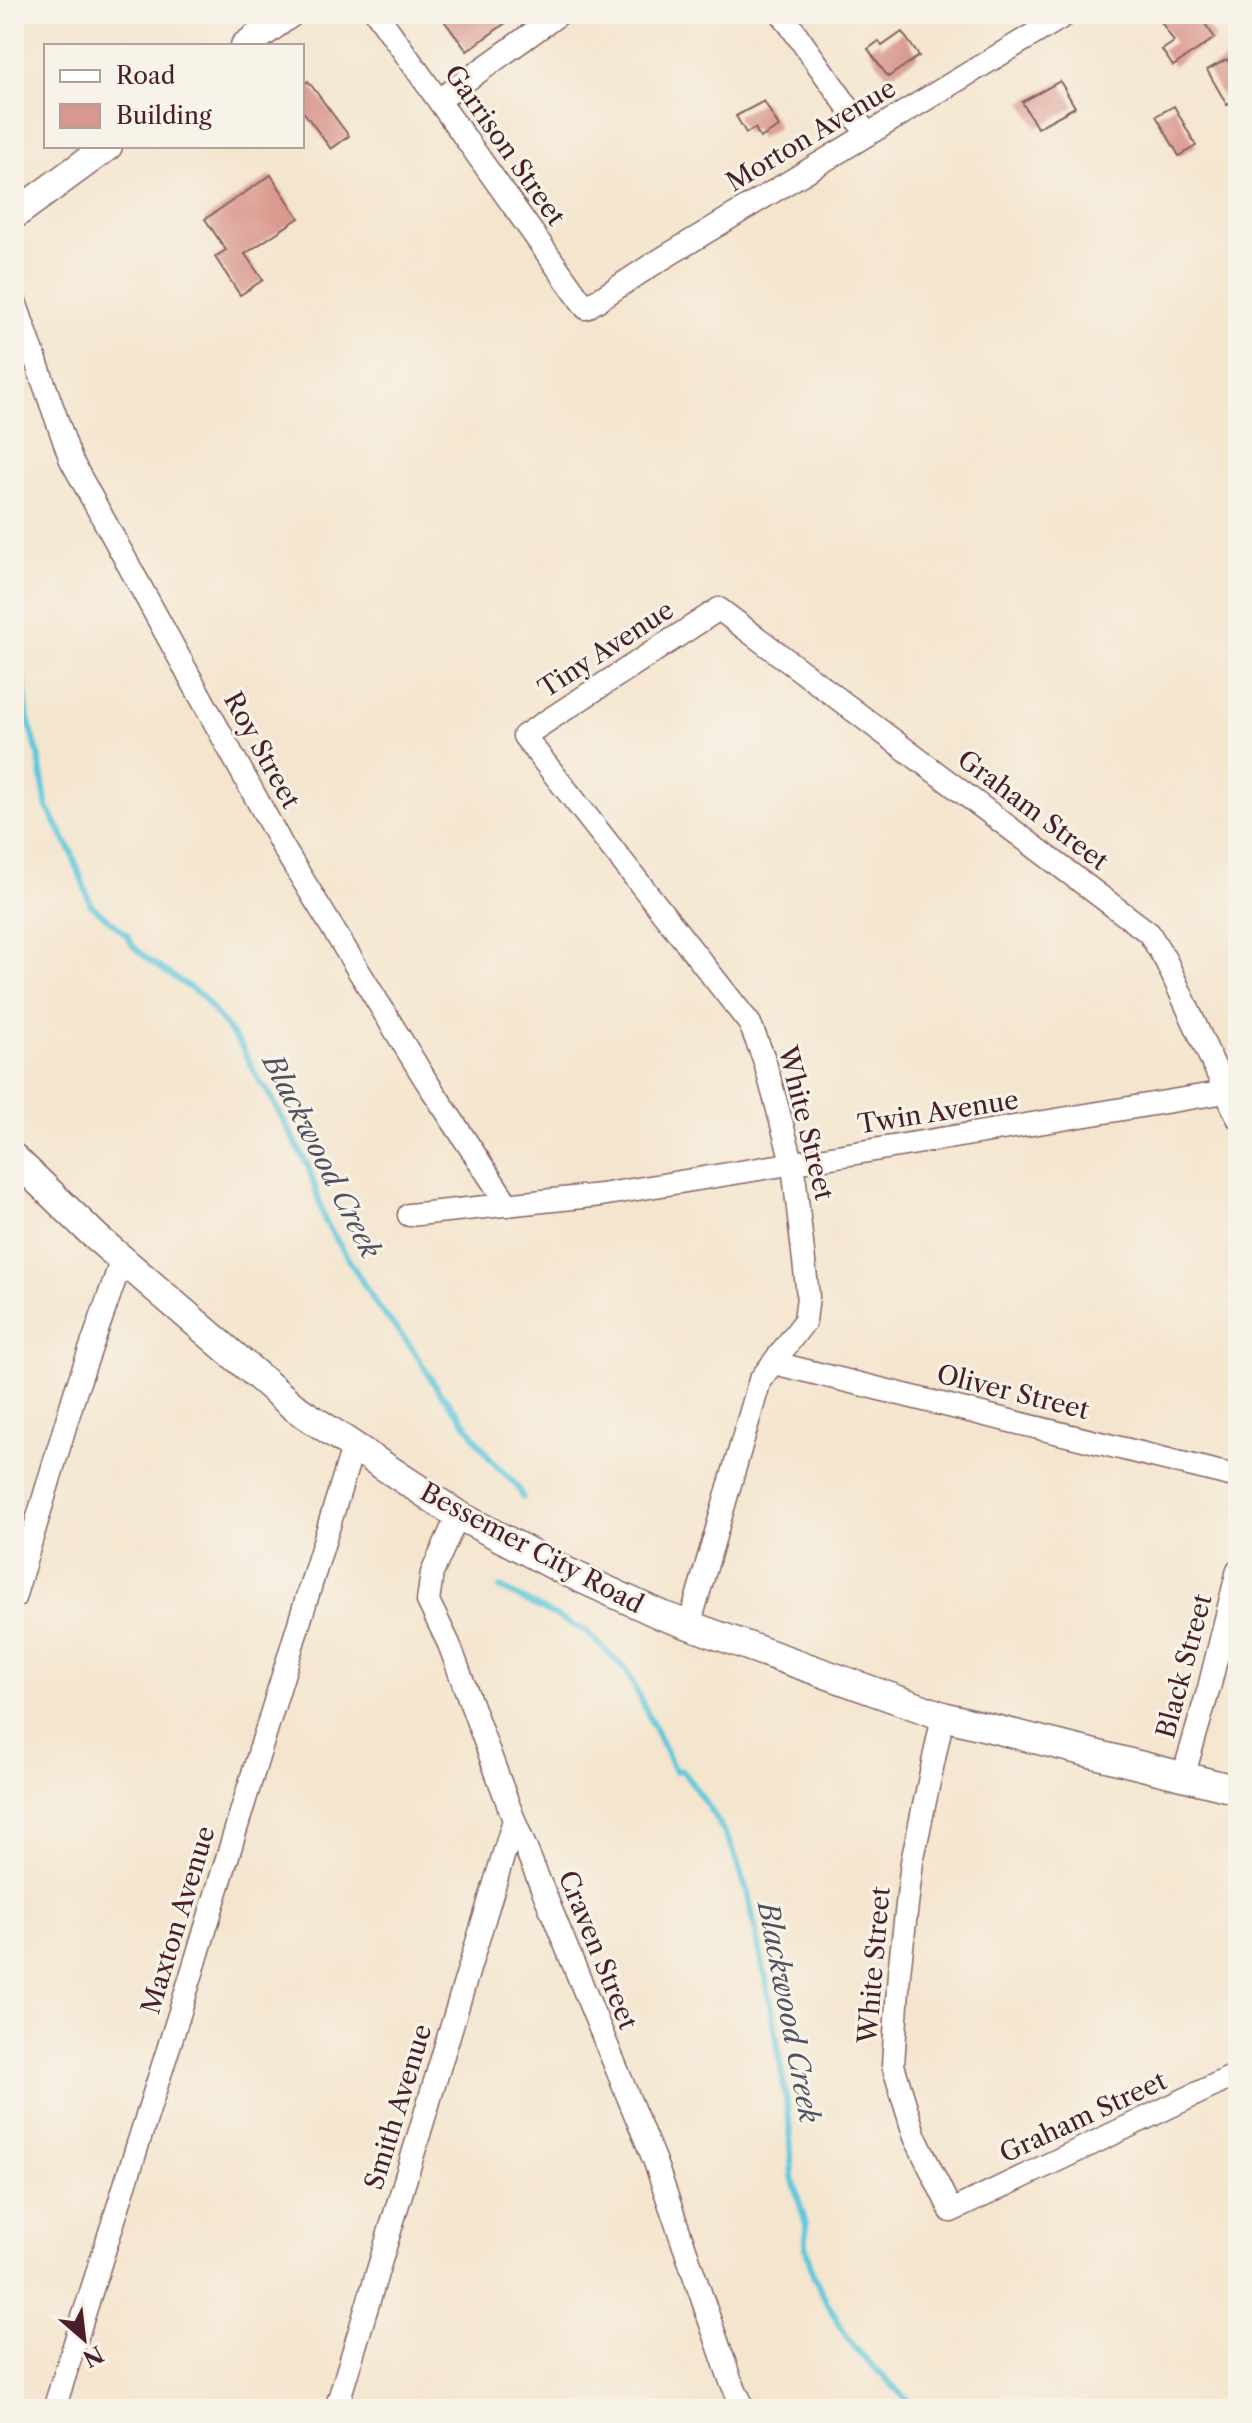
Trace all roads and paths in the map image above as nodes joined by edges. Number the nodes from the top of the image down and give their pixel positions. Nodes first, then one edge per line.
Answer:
1 (289, 14) edge
2 (377, 14) edge
3 (559, 14) edge
4 (782, 14) edge
5 (1067, 14) edge
6 (248, 44) edge
7 (439, 100) junction
8 (867, 134) junction
9 (105, 148) edge
10 (14, 215) edge
11 (14, 299) edge
12 (586, 308) joint
13 (719, 609) joint
14 (524, 736) joint
15 (1232, 1091) edge
16 (1238, 1118) edge
17 (14, 1158) edge
18 (793, 1165) junction
19 (508, 1205) junction
20 (409, 1215) dead end
21 (122, 1259) junction
22 (774, 1363) junction
23 (353, 1447) junction
24 (1238, 1477) edge
25 (458, 1515) junction
26 (1238, 1570) edge
27 (14, 1598) edge
28 (689, 1626) junction
29 (943, 1716) junction
30 (1183, 1777) junction
31 (1238, 1790) edge
32 (514, 1820) junction
33 (1238, 2074) edge
34 (951, 2211) joint
35 (54, 2409) edge
36 (336, 2409) edge
37 (744, 2409) edge

1 - 6 main road
2 - 7 street, Garrison Street
3 - 7 street
4 - 8 street
5 - 8 street, Morton Avenue
7 - 12 street, Garrison Street
8 - 12 street, Morton Avenue
9 - 10 main road
11 - 19 street, Roy Street
13 - 14 street, Tiny Avenue
13 - 15 street, Graham Street
14 - 18 street, White Street
15 - 16 street, Graham Street
15 - 18 street, Twin Avenue
17 - 21 main road, Bessemer City Road
18 - 19 street, Twin Avenue
18 - 22 street, White Street
19 - 20 street, Twin Avenue
21 - 23 main road, Bessemer City Road
21 - 27 street
22 - 24 street, Oliver Street
22 - 28 street, White Street
23 - 25 main road, Bessemer City Road
23 - 35 street, Maxton Avenue
25 - 28 main road, Bessemer City Road
25 - 32 street, Craven Street
26 - 30 street, Black Street
28 - 29 main road, Bessemer City Road
29 - 30 main road, Bessemer City Road
29 - 34 street, White Street
30 - 31 main road, Bessemer City Road
32 - 36 street, Smith Avenue
32 - 37 street, Craven Street
33 - 34 street, Graham Street

